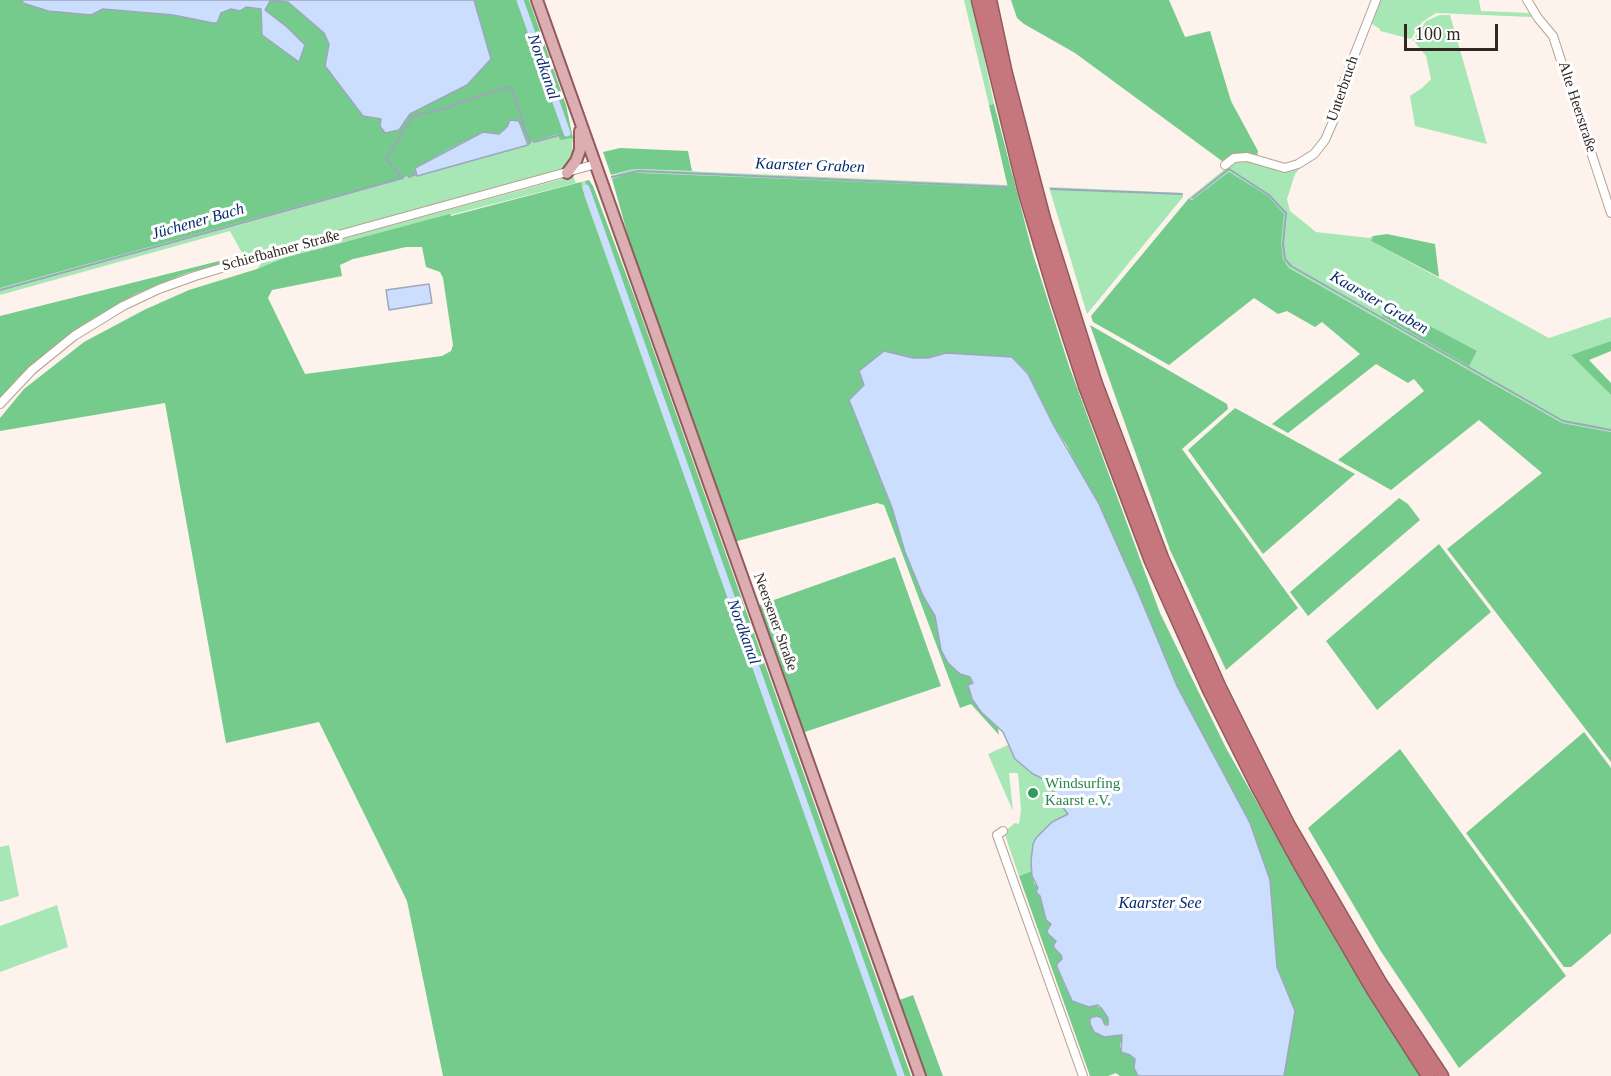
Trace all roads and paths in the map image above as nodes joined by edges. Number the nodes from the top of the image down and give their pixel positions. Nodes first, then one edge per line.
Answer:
1 (537, 0) edge
2 (978, 0) edge
3 (990, 0) edge
4 (1376, 0) edge
5 (1527, 0) edge
6 (578, 116) junction
7 (596, 164) junction
8 (1225, 165) dead end
9 (567, 173) junction
10 (1611, 213) edge
11 (0, 404) edge
12 (1003, 831) dead end
13 (920, 1076) edge
14 (1083, 1076) edge
15 (1428, 1076) edge
16 (1442, 1076) edge

1 - 6 main road, Neersener Straße
2 - 15 highway
3 - 16 highway
4 - 8 street, Unterbruch
5 - 10 street, Alte Heerstraße
6 - 7 main road, Neersener Straße
6 - 9 main road
7 - 9 street, Schiefbahner Straße
7 - 13 main road, Neersener Straße
9 - 11 street, Schiefbahner Straße
12 - 14 street

